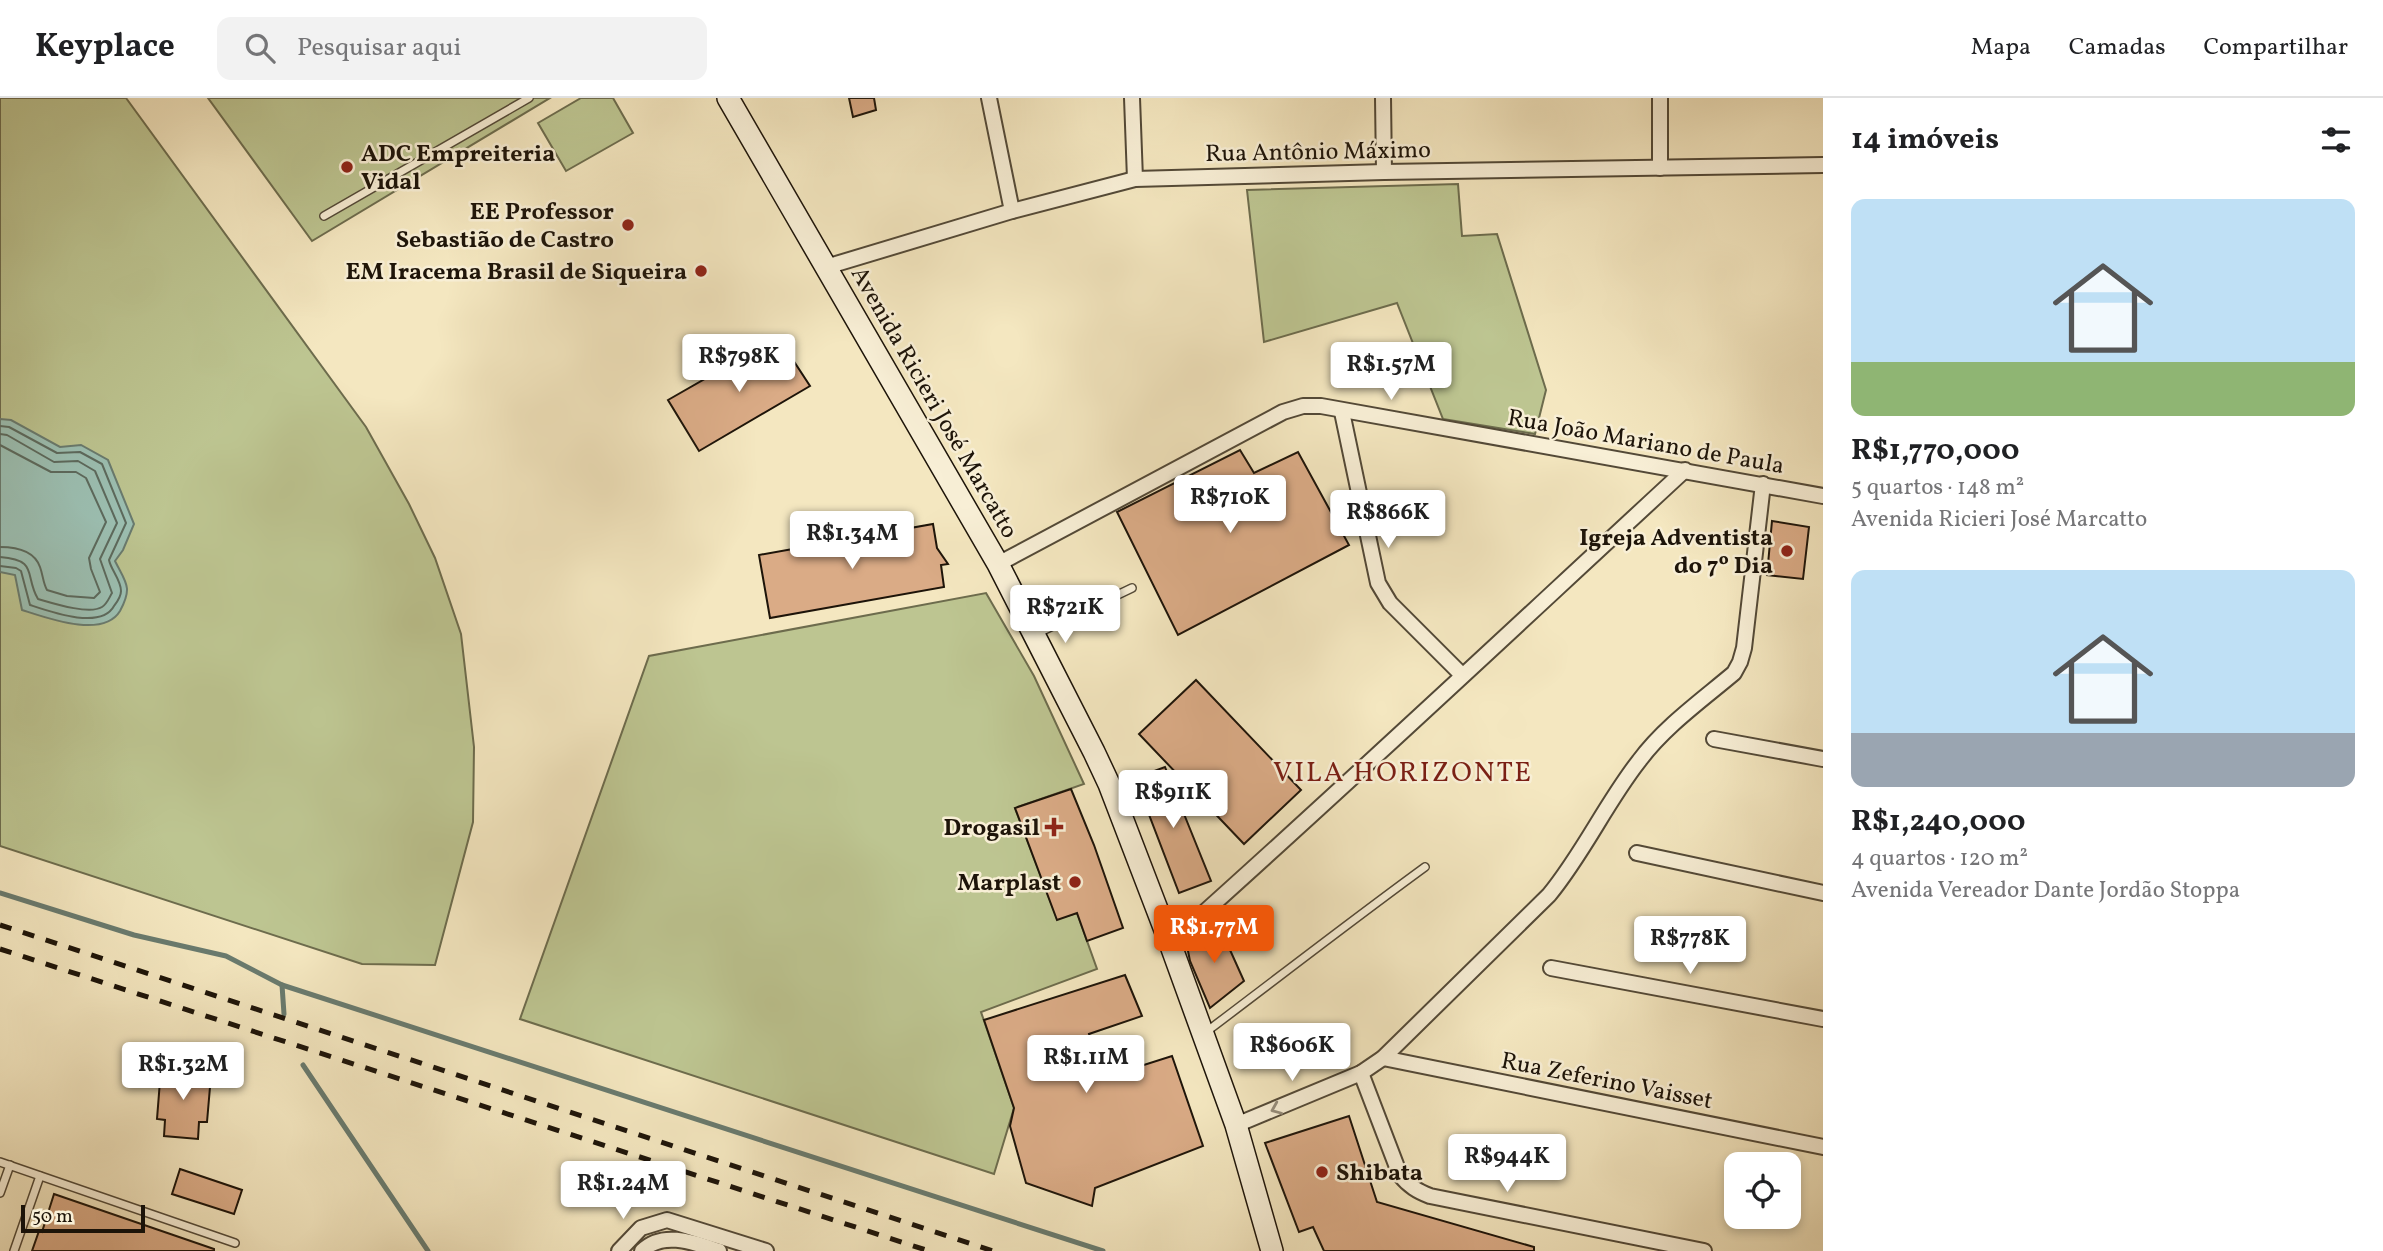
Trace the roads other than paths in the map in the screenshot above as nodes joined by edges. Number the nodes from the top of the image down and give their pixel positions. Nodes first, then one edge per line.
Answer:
1 (529, 98) edge
2 (728, 98) edge
3 (989, 98) edge
4 (1132, 98) edge
5 (1382, 98) edge
6 (1660, 98) edge
7 (1823, 165) edge
8 (1660, 168) junction
9 (1384, 172) junction
10 (1135, 179) junction
11 (1012, 211) junction
12 (324, 216) dead end
13 (826, 267) junction
14 (1342, 412) junction
15 (1685, 470) junction
16 (1763, 484) junction
17 (1823, 496) edge
18 (998, 564) junction
19 (1132, 588) dead end
20 (1036, 634) junction
21 (1462, 675) junction
22 (1714, 739) dead end
23 (1823, 759) edge
24 (1637, 853) dead end
25 (1425, 867) dead end
26 (1823, 893) edge
27 (1170, 943) junction
28 (1551, 968) dead end
29 (1823, 1019) edge
30 (1203, 1034) junction
31 (1383, 1058) junction
32 (1361, 1073) junction
33 (1236, 1125) junction
34 (1823, 1147) edge
35 (0, 1162) edge
36 (10, 1165) junction
37 (40, 1176) junction
38 (0, 1193) edge
39 (235, 1243) dead end
40 (645, 1248) edge
41 (14, 1251) edge
42 (619, 1251) edge
43 (719, 1251) edge
44 (766, 1251) edge
45 (1272, 1251) edge
46 (1704, 1251) edge

1 - 12 lane
2 - 13 main road, Avenida Ricieri José Marcatto
3 - 11 street
4 - 10 street
5 - 9 street
6 - 8 street
7 - 8 street, Rua Antônio Máximo
8 - 9 street, Rua Antônio Máximo
9 - 10 street, Rua Antônio Máximo
10 - 11 street, Rua Antônio Máximo
11 - 13 street, Rua Antônio Máximo
13 - 18 main road, Avenida Ricieri José Marcatto
14 - 15 street, Rua João Mariano de Paula
14 - 18 street, Rua João Mariano de Paula
14 - 21 street
15 - 16 street, Rua João Mariano de Paula
15 - 21 street
16 - 17 street, Rua João Mariano de Paula
16 - 31 street
18 - 20 main road, Avenida Ricieri José Marcatto
19 - 20 lane
20 - 27 main road, Avenida Ricieri José Marcatto
21 - 27 street
22 - 23 street
24 - 26 street
25 - 30 lane
27 - 30 main road, Avenida Ricieri José Marcatto
28 - 29 street
30 - 33 main road, Avenida Ricieri José Marcatto
31 - 32 street
31 - 34 street, Rua Zeferino Vaisset
32 -> 33 street
32 - 46 street
33 - 45 main road, Avenida Ricieri José Marcatto
35 - 36 lane
36 - 37 lane
36 - 38 lane
37 - 39 lane
37 - 41 lane
40 - 43 street
42 - 44 street

